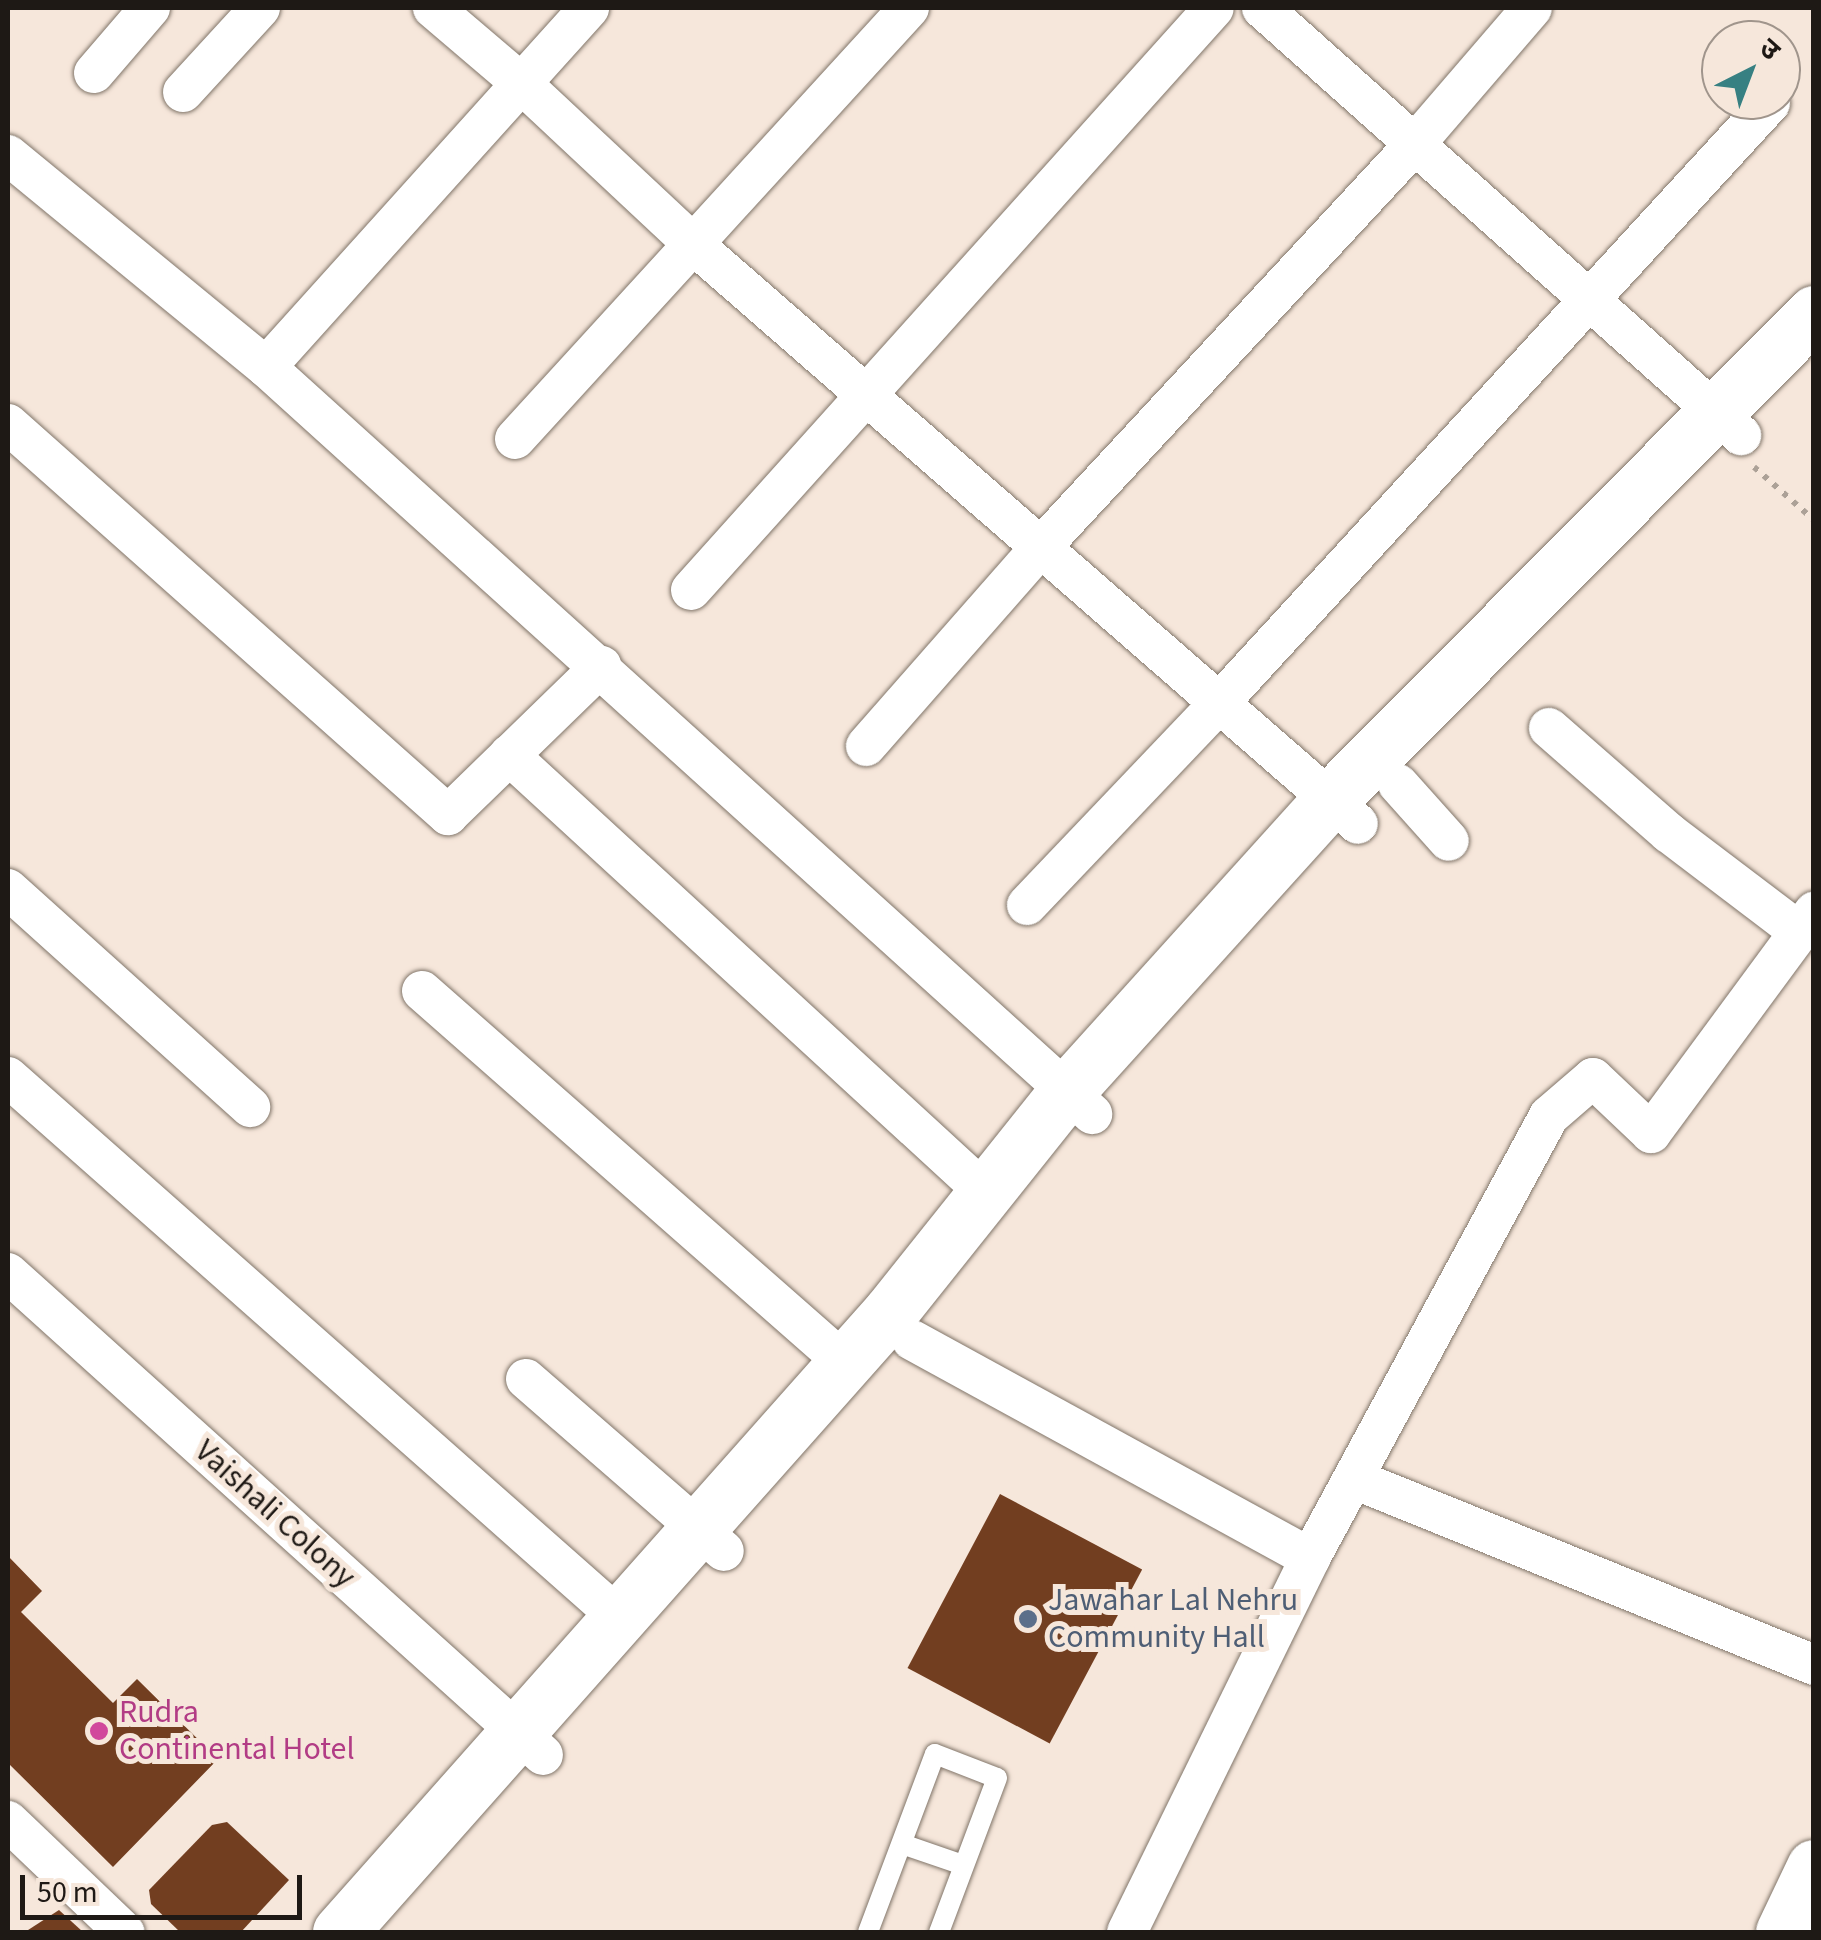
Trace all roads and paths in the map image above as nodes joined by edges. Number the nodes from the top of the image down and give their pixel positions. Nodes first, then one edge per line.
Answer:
1 (150, 8) edge
2 (260, 8) edge
3 (432, 8) edge
4 (589, 8) edge
5 (909, 8) edge
6 (1214, 8) edge
7 (1262, 8) edge
8 (1532, 8) edge
9 (94, 73) dead end
10 (521, 83) junction
11 (183, 92) dead end
12 (1753, 120) edge
13 (1414, 144) junction
14 (8, 155) edge
15 (693, 244) junction
16 (1587, 298) junction
17 (1814, 314) edge
18 (1814, 363) edge
19 (266, 367) junction
20 (866, 394) junction
21 (8, 424) edge
22 (1729, 431) junction
23 (515, 439) dead end
24 (1814, 520) edge
25 (1041, 547) junction
26 (691, 590) dead end
27 (601, 666) junction
28 (1220, 702) junction
29 (1548, 728) dead end
30 (866, 746) dead end
31 (509, 756) junction
32 (1398, 784) junction
33 (1344, 812) junction
34 (1449, 841) dead end
35 (8, 889) edge
36 (1027, 905) dead end
37 (1806, 922) edge
38 (422, 991) dead end
39 (8, 1076) edge
40 (1079, 1103) junction
41 (250, 1107) dead end
42 (986, 1192) junction
43 (8, 1273) edge
44 (912, 1340) junction
45 (846, 1363) junction
46 (526, 1379) dead end
47 (1354, 1480) junction
48 (712, 1541) junction
49 (1310, 1558) junction
50 (622, 1620) junction
51 (1814, 1665) edge
52 (531, 1744) junction
53 (8, 1821) edge
54 (902, 1844) junction
55 (963, 1865) junction
56 (1814, 1866) edge
57 (124, 1932) edge
58 (340, 1932) edge
59 (387, 1932) edge
60 (868, 1932) edge
61 (938, 1932) edge
62 (1128, 1932) edge
63 (1783, 1932) edge

1 - 9 street
2 - 11 street
3 - 10 street
4 - 10 street
5 - 15 street
6 - 20 street
7 - 13 street
8 - 13 street
10 - 15 street
10 - 19 street
12 - 16 street
13 - 16 street
13 - 25 street
14 - 19 street
15 - 20 street
15 - 23 street
16 - 22 street
16 - 28 street
17 - 22 street
18 - 22 street
19 - 27 street
20 - 25 street
20 - 26 street
21 - 31 street
22 - 24 path
22 - 32 street
22 - 33 street
25 - 28 street
25 - 30 street
27 - 31 street
27 - 40 street
28 - 33 street
28 - 36 street
29 - 37 street
31 - 42 street
32 - 33 street
32 - 34 street
33 - 40 street
35 - 41 street
37 - 47 street
38 - 45 street
39 - 50 street
40 - 42 street
40 - 44 street
42 - 45 street
43 - 52 street, Vaishali Colony
44 - 48 street
44 - 49 street
45 - 48 street
46 - 48 street
47 - 49 street
47 - 51 street
48 - 50 street
48 - 52 street
49 - 62 street
50 - 52 street
52 - 58 street
52 - 59 street
53 - 57 street
54 - 55 lane
54 - 55 lane
54 - 60 lane
55 - 61 lane
56 - 63 street

